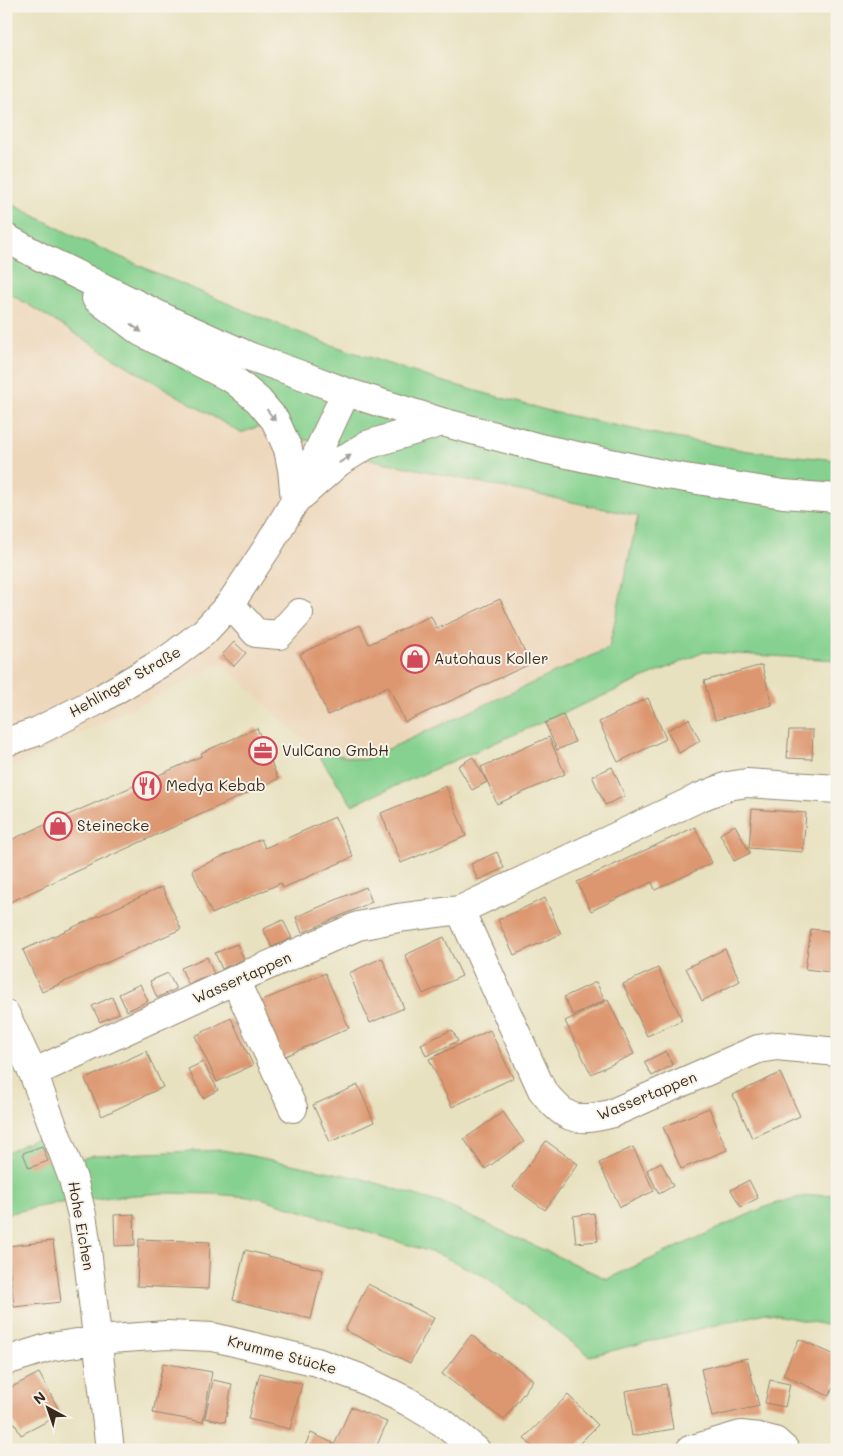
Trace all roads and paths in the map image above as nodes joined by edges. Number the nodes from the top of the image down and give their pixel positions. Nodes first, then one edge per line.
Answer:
1 (6, 238) edge
2 (41, 257) junction
3 (346, 392) junction
4 (442, 422) junction
5 (837, 498) edge
6 (295, 502) junction
7 (230, 604) junction
8 (299, 613) dead end
9 (6, 742) edge
10 (837, 789) edge
11 (460, 910) junction
12 (235, 980) junction
13 (6, 1015) edge
14 (837, 1052) edge
15 (33, 1073) junction
16 (293, 1108) dead end
17 (97, 1340) junction
18 (6, 1361) edge
19 (110, 1450) edge
20 (476, 1450) edge
21 (690, 1450) edge
22 (785, 1450) edge

1 - 2 street
2 - 3 street
2 -> 6 street
3 - 4 street
3 - 6 street, Hehlinger Straße
4 - 5 street
6 -> 4 street
6 - 7 street, Hehlinger Straße
7 - 8 street
7 - 9 street, Hehlinger Straße
10 - 11 street, Wassertappen
11 - 12 street, Wassertappen
11 - 14 street, Wassertappen
12 - 15 street, Wassertappen
12 - 16 street
13 - 15 street, Hohe Eichen
15 - 17 street, Hohe Eichen
17 - 18 street, Krumme Stücke
17 - 19 street, Hohe Eichen
17 - 20 street, Krumme Stücke
21 - 22 street

